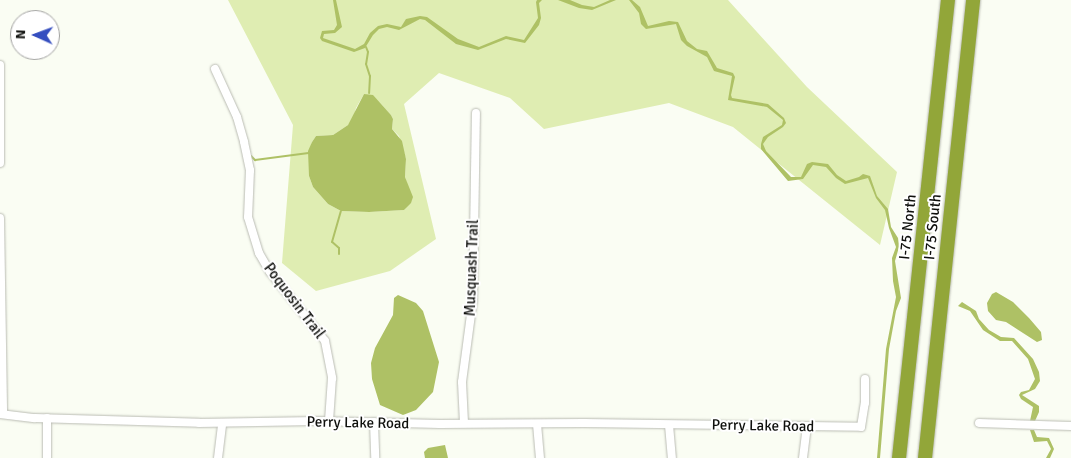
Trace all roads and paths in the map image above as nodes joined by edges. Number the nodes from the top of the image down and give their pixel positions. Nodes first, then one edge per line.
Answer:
1 (948, 0) edge
2 (973, 0) edge
3 (0, 65) edge
4 (215, 69) dead end
5 (476, 113) dead end
6 (0, 163) edge
7 (0, 218) edge
8 (1, 282) edge
9 (864, 379) dead end
10 (2, 414) edge
11 (46, 418) junction
12 (329, 421) junction
13 (374, 422) junction
14 (222, 423) junction
15 (464, 423) junction
16 (979, 423) dead end
17 (537, 424) junction
18 (669, 425) junction
19 (1071, 426) edge
20 (807, 427) junction
21 (47, 458) edge
22 (218, 458) edge
23 (376, 458) edge
24 (540, 458) edge
25 (672, 458) edge
26 (803, 458) edge
27 (899, 458) edge
28 (925, 458) edge

1 - 27 highway, I-75 North
2 - 28 highway, I-75 South
3 - 6 street
4 - 12 street, Poquosin Trail
5 - 15 street, Musquash Trail
7 - 8 street, Perry Lake Road
8 - 10 street, Perry Lake Road
9 - 20 street, Perry Lake Road
10 - 11 street, Perry Lake Road
11 - 14 street, Perry Lake Road
11 - 21 street
12 - 13 street, Perry Lake Road
12 - 14 street, Perry Lake Road
13 - 15 street, Perry Lake Road
13 - 23 street
14 - 22 street
15 - 17 street, Perry Lake Road
16 - 19 street
17 - 18 street, Perry Lake Road
17 - 24 street
18 - 20 street, Perry Lake Road
18 - 25 street
20 - 26 street

